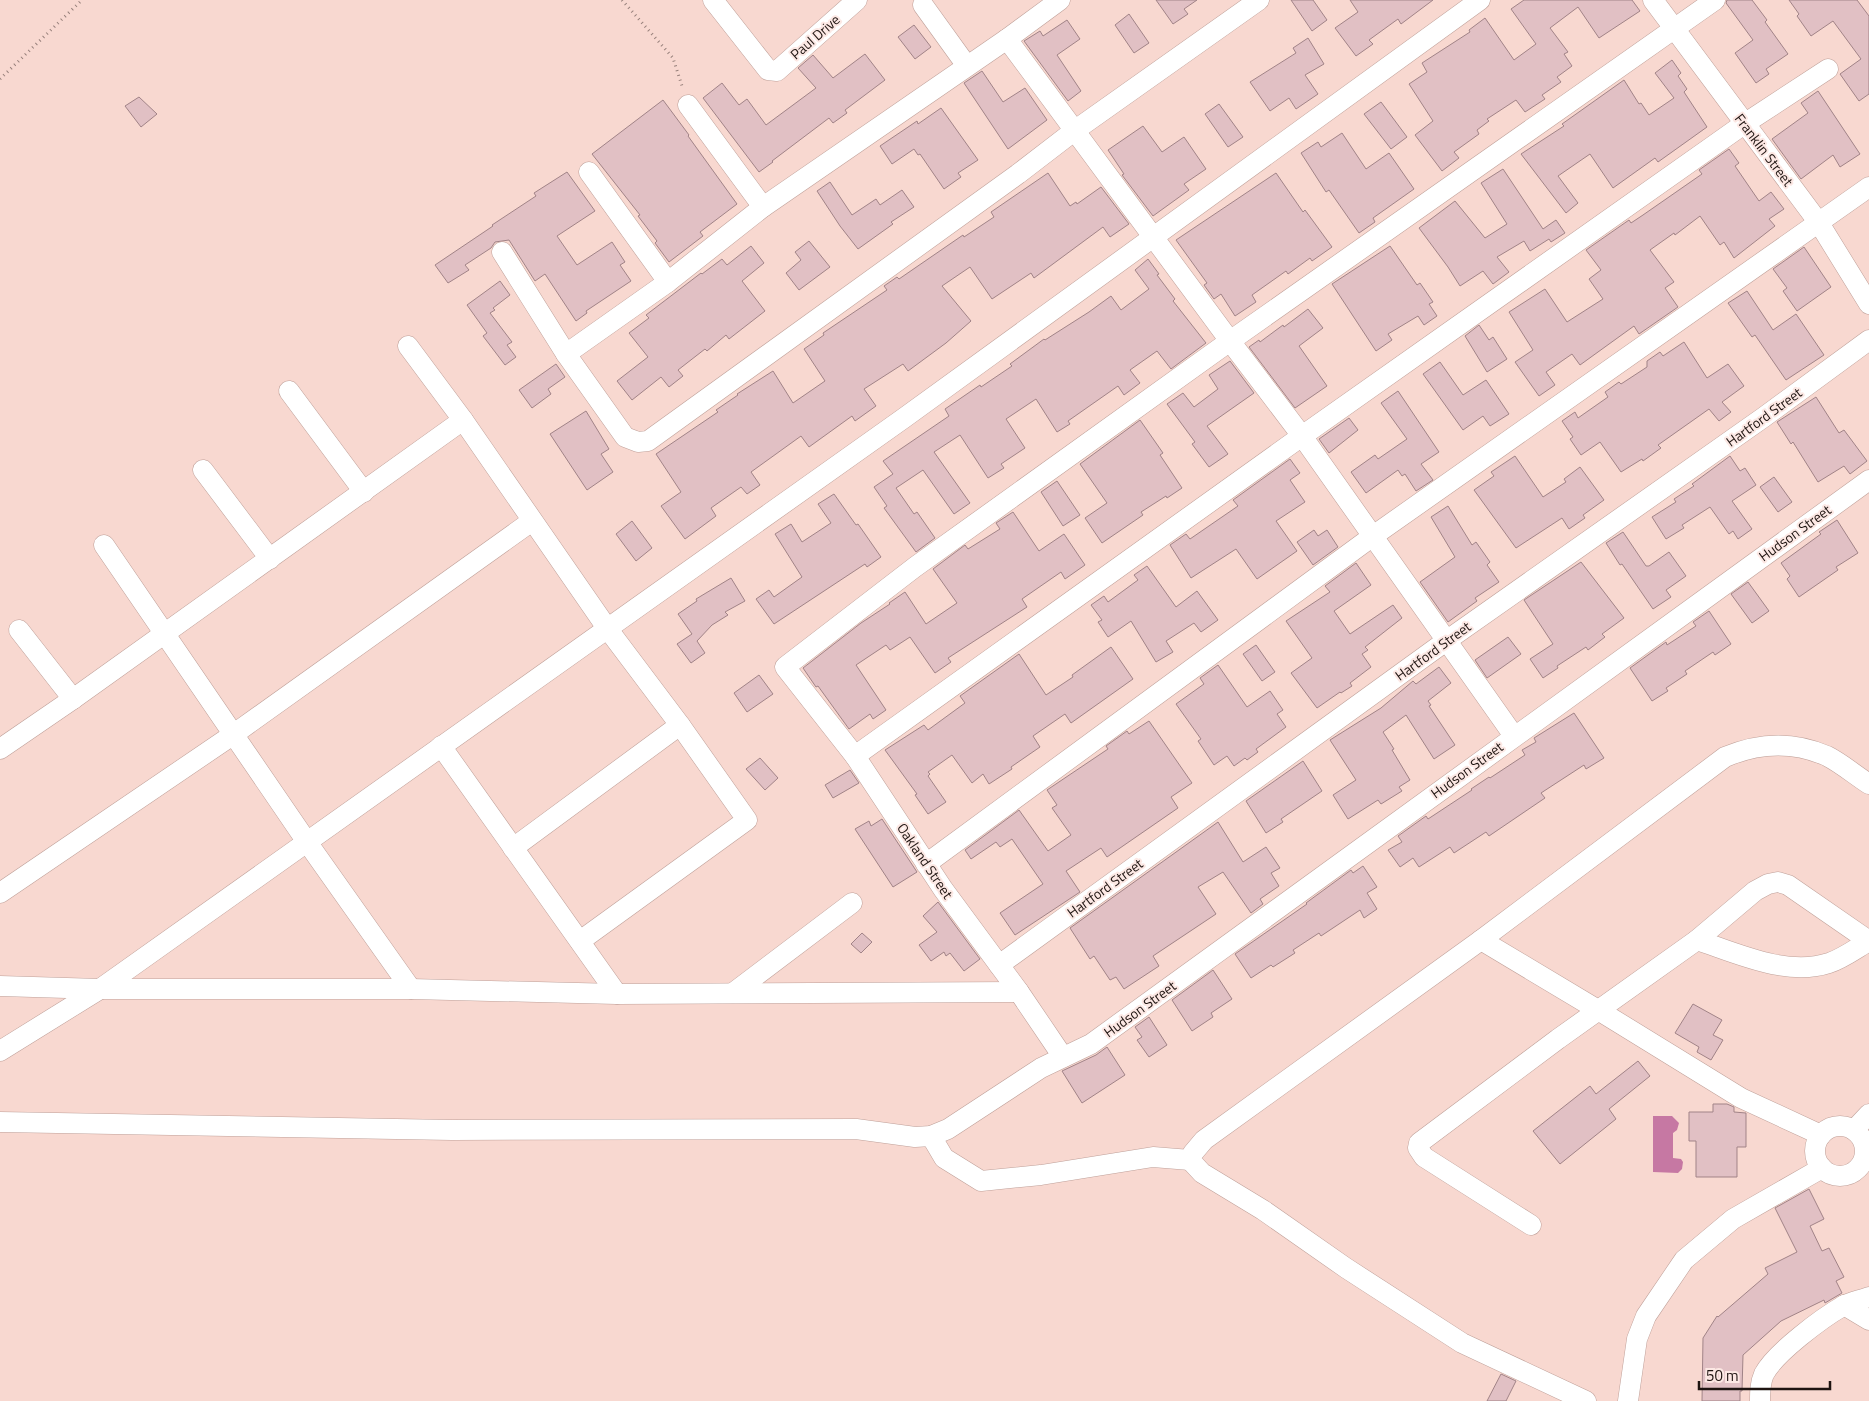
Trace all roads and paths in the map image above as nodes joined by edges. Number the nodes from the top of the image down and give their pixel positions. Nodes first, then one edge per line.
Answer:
1 (82, 0) edge
2 (622, 0) edge
3 (857, 0) edge
4 (1060, 0) edge
5 (1259, 0) edge
6 (1480, 0) edge
7 (1653, 0) edge
8 (1715, 0) edge
9 (723, 4) edge
10 (923, 5) dead end
11 (1673, 28) junction
12 (1007, 39) junction
13 (967, 66) junction
14 (1828, 70) dead end
15 (0, 79) edge
16 (688, 105) joint
17 (1744, 124) junction
18 (1074, 131) junction
19 (589, 172) dead end
20 (1869, 187) edge
21 (763, 207) junction
22 (1819, 223) junction
23 (1154, 236) junction
24 (502, 252) dead end
25 (668, 282) junction
26 (1869, 304) edge
27 (1869, 340) edge
28 (1230, 341) junction
29 (408, 346) dead end
30 (566, 354) junction
31 (289, 391) dead end
32 (463, 420) junction
33 (1302, 436) junction
34 (204, 470) dead end
35 (1869, 480) edge
36 (364, 492) junction
37 (532, 521) junction
38 (1373, 536) junction
39 (104, 546) dead end
40 (270, 559) junction
41 (607, 628) junction
42 (19, 630) dead end
43 (164, 633) junction
44 (1446, 641) junction
45 (73, 699) junction
46 (680, 725) junction
47 (234, 734) junction
48 (1514, 736) junction
49 (441, 746) junction
50 (0, 749) edge
51 (855, 756) junction
52 (1869, 784) edge
53 (307, 842) junction
54 (513, 848) junction
55 (926, 864) junction
56 (0, 893) edge
57 (852, 903) dead end
58 (1481, 940) junction
59 (1697, 940) junction
60 (580, 941) junction
61 (1869, 941) edge
62 (999, 965) junction
63 (0, 986) edge
64 (100, 989) junction
65 (411, 989) junction
66 (1018, 992) junction
67 (733, 993) junction
68 (617, 994) junction
69 (1598, 1010) junction
70 (0, 1051) edge
71 (1063, 1057) junction
72 (1869, 1114) edge
73 (0, 1122) edge
74 (1854, 1130) junction
75 (1821, 1135) junction
76 (931, 1136) junction
77 (1190, 1160) junction
78 (1866, 1162) edge
79 (1822, 1168) junction
80 (1531, 1225) dead end
81 (1869, 1297) edge
82 (1844, 1305) junction
83 (1869, 1320) edge
84 (1586, 1401) edge
85 (1628, 1401) edge
86 (1760, 1401) edge

1 - 15 path
2 - 16 path
3 - 9 street, Paul Drive
4 - 12 street
5 - 18 street
6 - 23 street
7 - 11 street, Franklin Street
8 - 11 street
10 - 13 street
11 - 17 street, Franklin Street
11 - 28 street
12 - 13 street
12 - 18 street
13 - 21 street
14 - 17 street
16 - 21 street
17 - 22 street, Franklin Street
17 - 33 street
18 - 23 street
18 - 30 street
19 - 25 street
20 - 22 street
21 - 25 street
22 - 26 street, Franklin Street
22 - 38 street
23 - 28 street
23 - 41 street
24 - 30 street
25 - 30 street
27 - 44 street, Hartford Street
28 - 33 street
28 - 51 street, Oakland Street
29 - 32 street
31 - 36 street
32 - 36 street
32 - 37 street
33 - 38 street
33 - 51 street
34 - 40 street
35 - 48 street, Hudson Street
36 - 40 street
37 - 41 street
37 - 47 street
38 - 44 street
38 - 55 street
39 - 43 street
40 - 43 street
41 - 46 street
41 - 49 street
42 - 45 street
43 - 45 street
43 - 47 street
44 - 48 street
44 - 62 street, Hartford Street
45 - 50 street
46 - 54 street
46 - 60 street
47 - 53 street
47 - 56 street
48 - 71 street, Hudson Street
49 - 53 street
49 - 54 street
51 - 55 street, Oakland Street
52 - 58 street
53 - 64 street
53 - 65 street
54 - 60 street
55 - 62 street, Oakland Street
57 - 67 street
58 - 69 street
58 - 77 street
59 - 61 street
59 - 61 street
59 - 69 street
60 - 68 street
62 - 66 street, Oakland Street
63 - 64 street
64 - 65 street
64 - 70 street
65 - 68 street
66 - 67 street
66 - 71 street, Oakland Street
67 - 68 street
69 - 75 street
69 - 80 street
71 - 76 street, Hudson Street
72 - 74 street
73 - 76 street
74 - 75 street
74 - 78 street
75 - 79 street
76 - 77 street
77 - 84 street
78 - 79 street
79 - 85 street
81 - 82 street
82 - 83 street
82 - 86 street

